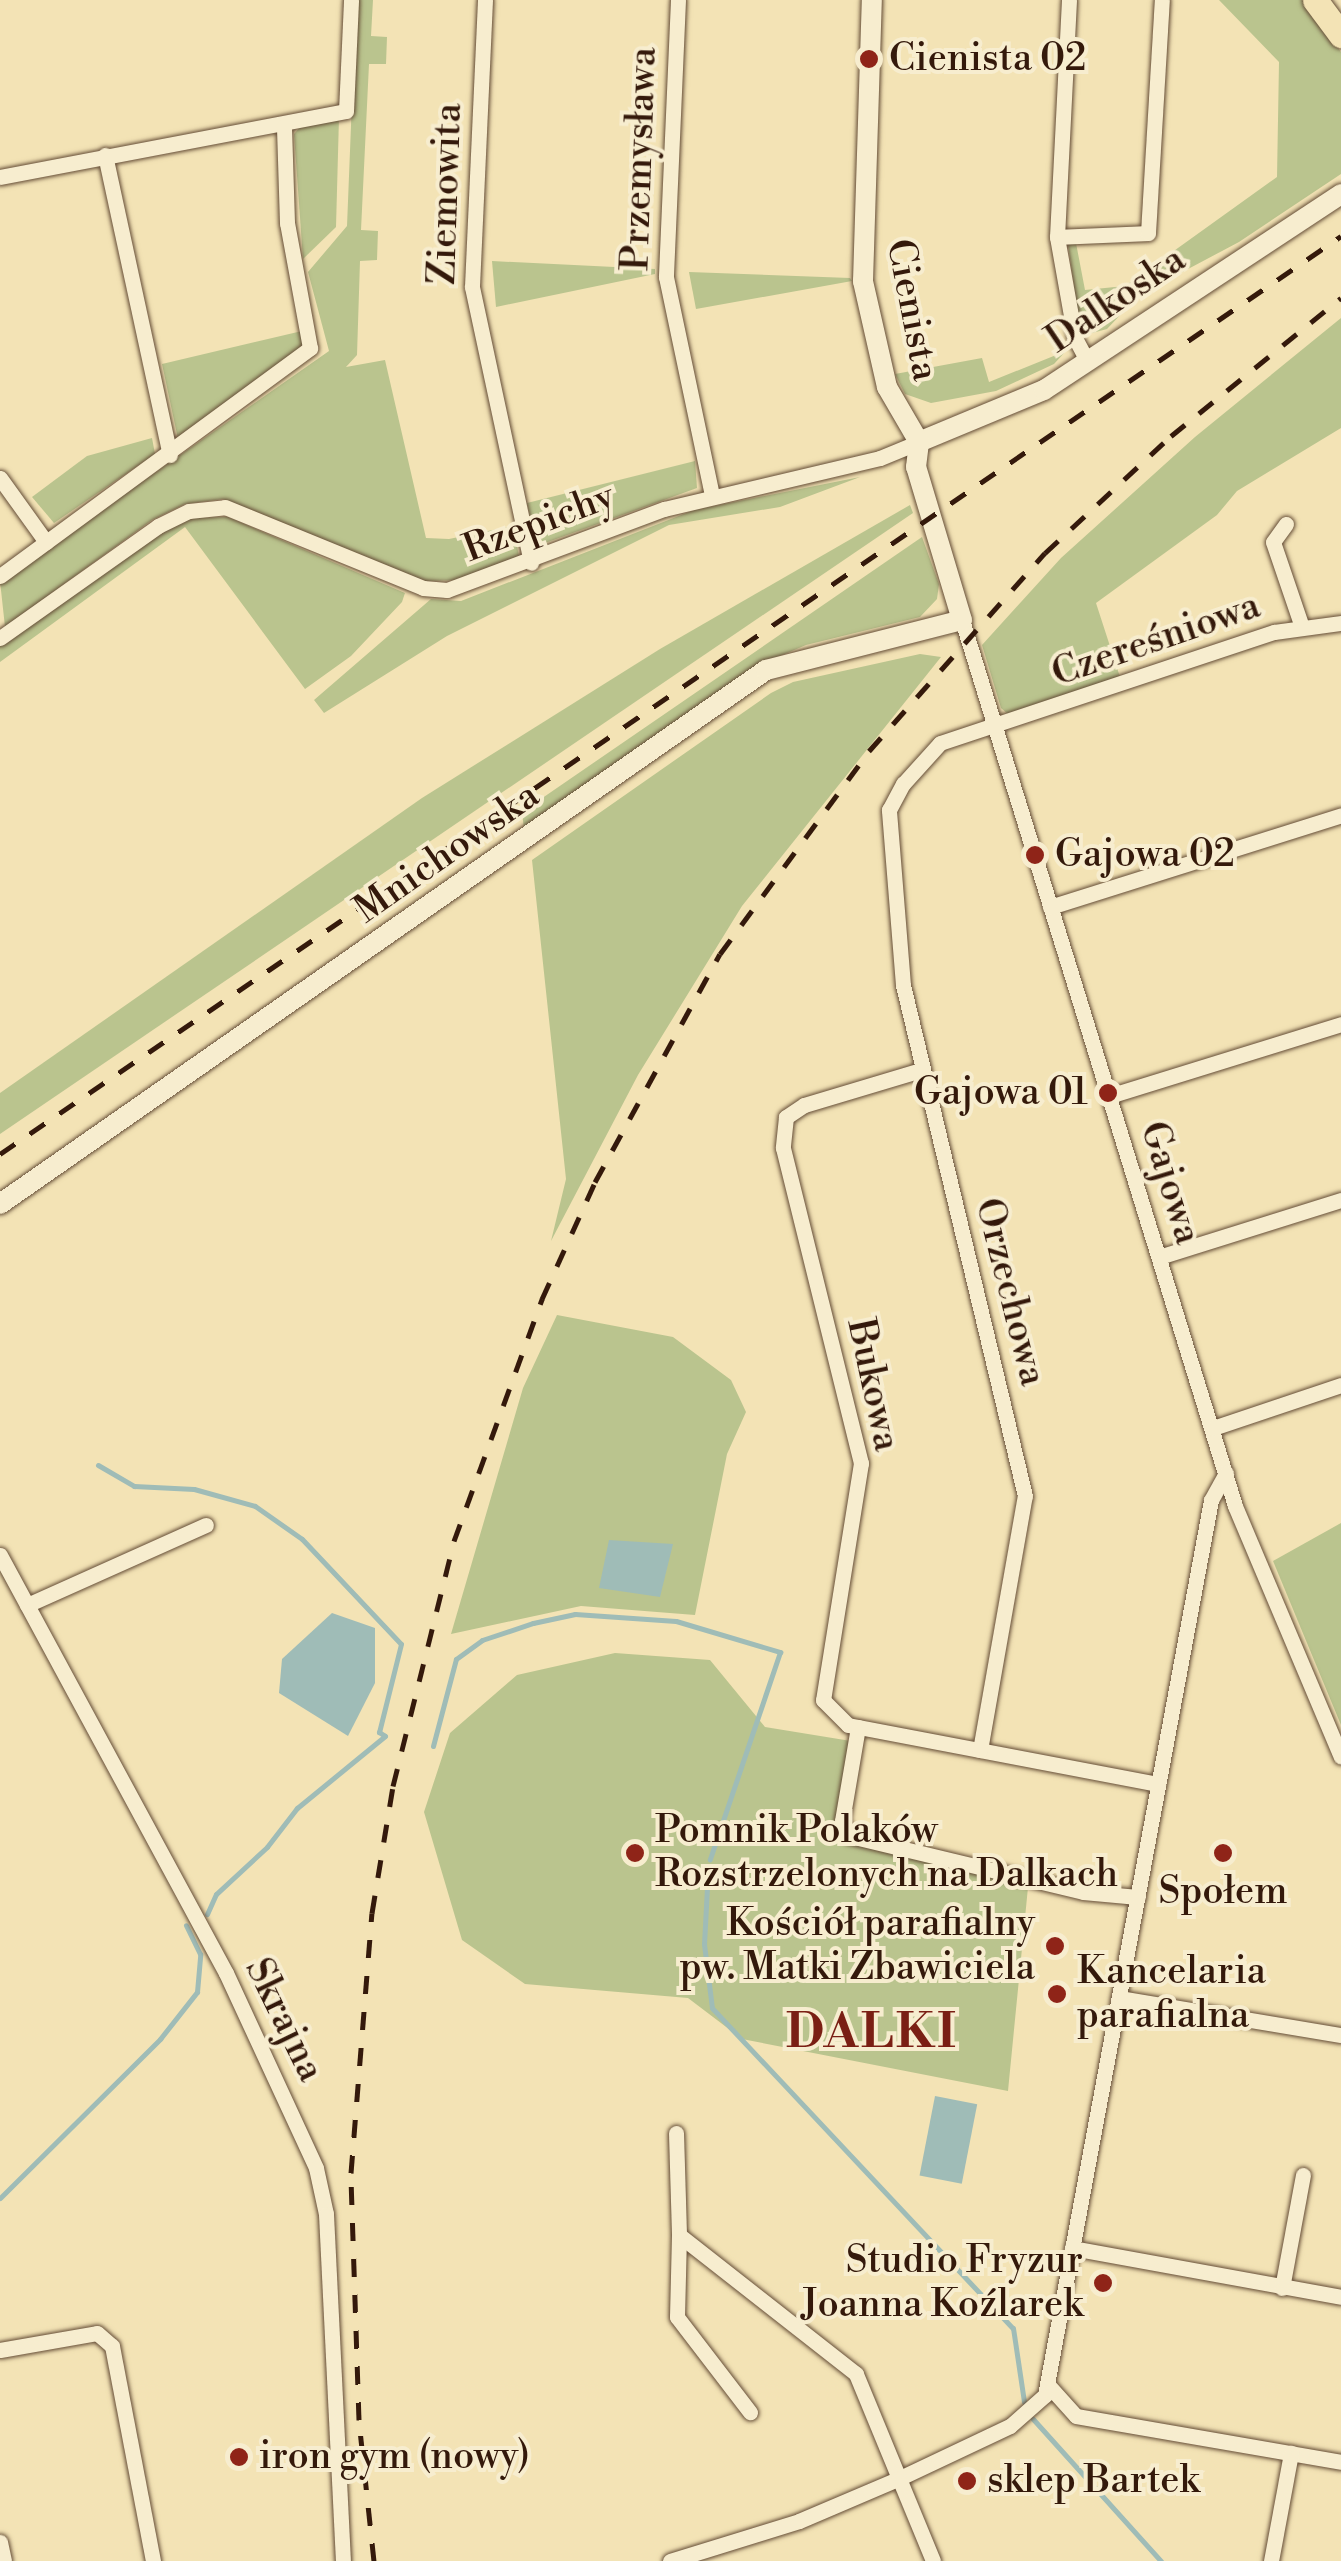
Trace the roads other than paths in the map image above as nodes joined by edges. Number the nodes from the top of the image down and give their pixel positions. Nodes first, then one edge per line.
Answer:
1 (350, 0) edge
2 (485, 0) edge
3 (678, 0) edge
4 (872, 0) edge
5 (1069, 0) edge
6 (1162, 0) edge
7 (1315, 0) edge
8 (1341, 35) edge
9 (284, 126) junction
10 (105, 155) junction
11 (0, 177) edge
12 (1341, 194) edge
13 (1057, 237) junction
14 (1088, 362) junction
15 (919, 442) junction
16 (170, 455) junction
17 (0, 478) edge
18 (712, 496) junction
19 (1286, 524) dead end
20 (46, 542) junction
21 (531, 563) junction
22 (0, 576) edge
23 (962, 620) junction
24 (1341, 623) edge
25 (1302, 627) junction
26 (1, 636) edge
27 (994, 729) junction
28 (1341, 815) edge
29 (1050, 907) junction
30 (1341, 1024) edge
31 (921, 1070) junction
32 (1109, 1096) junction
33 (1341, 1200) edge
34 (0, 1204) edge
35 (1159, 1257) junction
36 (1341, 1385) edge
37 (1212, 1428) junction
38 (1226, 1472) junction
39 (206, 1524) dead end
40 (0, 1554) edge
41 (27, 1605) junction
42 (858, 1727) junction
43 (980, 1750) junction
44 (1341, 1757) edge
45 (1158, 1784) junction
46 (1138, 1897) junction
47 (1120, 1998) junction
48 (1341, 2036) edge
49 (676, 2133) dead end
50 (1303, 2175) dead end
51 (679, 2235) junction
52 (1072, 2248) junction
53 (1282, 2288) junction
54 (1341, 2297) edge
55 (0, 2350) edge
56 (1049, 2386) junction
57 (750, 2412) dead end
58 (1291, 2454) junction
59 (1341, 2462) edge
60 (902, 2477) junction
61 (0, 2542) edge
62 (4, 2561) edge
63 (152, 2561) edge
64 (343, 2561) edge
65 (670, 2561) edge
66 (934, 2561) edge
67 (1271, 2561) edge

1 - 9 street
2 - 21 street, Ziemowita
3 - 18 street, Przemysława
4 - 15 street, Cienista
5 - 13 street
6 - 13 street
7 - 8 main road
9 - 10 street
9 - 16 street
10 - 11 street
10 - 16 street
12 - 14 street, Dalkoska
13 - 14 street
14 - 15 street, Dalkoska
15 - 18 street, Rzepichy
15 - 23 street, Cienista
16 - 20 street
17 - 20 street
18 - 21 street, Rzepichy
19 - 25 street
20 - 22 street
21 - 26 street, Rzepichy
23 - 27 street, Gajowa
23 - 34 street, Mnichowska
24 - 25 street, Czereśniowa
25 - 27 street, Czereśniowa
27 - 29 street, Gajowa
27 - 31 street, Orzechowa
28 - 29 street
29 - 32 street, Gajowa
30 - 32 street
31 - 42 street, Bukowa
31 - 43 street, Orzechowa
32 - 35 street, Gajowa
33 - 35 street
35 - 37 street, Gajowa
36 - 37 street
37 - 38 street, Gajowa
38 - 44 street, Gajowa
38 - 45 street
39 - 41 street
40 - 41 street, Skrajna
41 - 64 street, Skrajna
42 - 43 street
42 - 46 street
43 - 45 street
45 - 46 street
46 - 47 street
47 - 48 street
47 - 52 street
49 - 51 street
50 - 53 street
51 - 57 street
51 - 60 street
52 - 53 street
52 - 56 street
53 - 54 street
55 - 63 street
56 - 58 street
56 - 60 street
58 - 59 street
58 - 67 street
60 - 65 street
60 - 66 street
61 - 62 street

